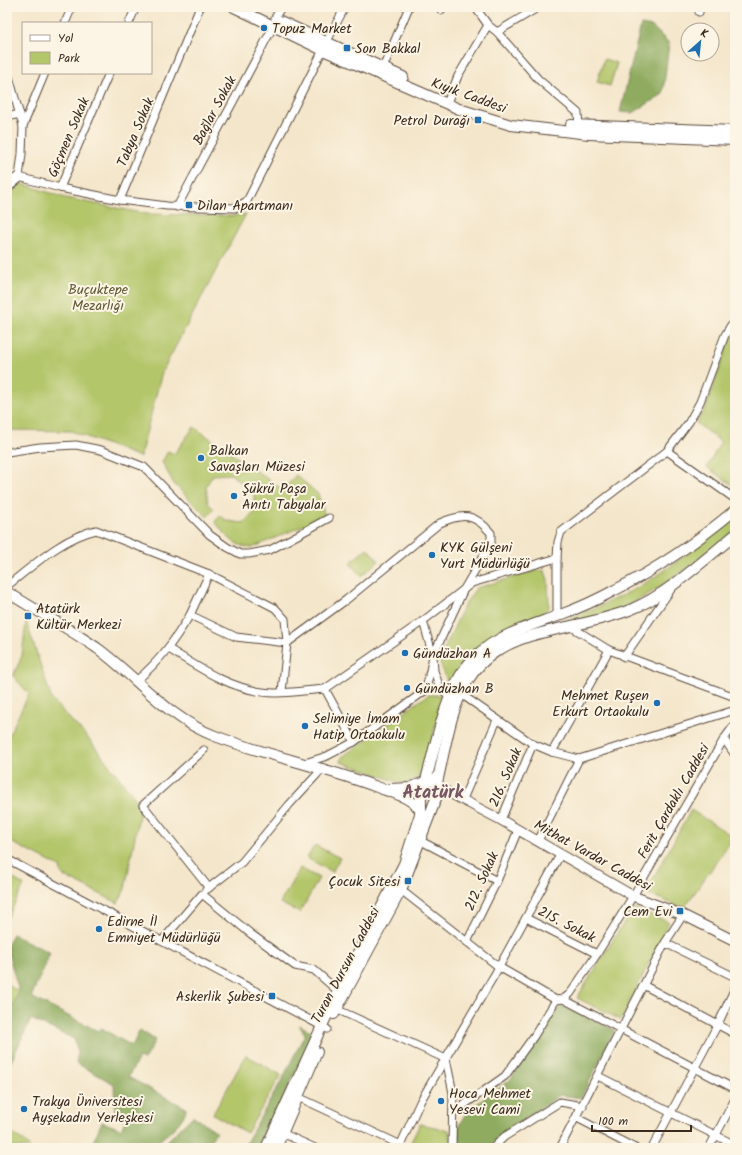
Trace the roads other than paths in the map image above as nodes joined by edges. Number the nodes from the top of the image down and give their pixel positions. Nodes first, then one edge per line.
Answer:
1 (72, 7) edge
2 (136, 7) edge
3 (200, 7) edge
4 (234, 7) edge
5 (250, 7) edge
6 (280, 7) edge
7 (345, 7) edge
8 (409, 7) edge
9 (475, 7) edge
10 (539, 7) edge
11 (65, 22) edge
12 (129, 22) edge
13 (274, 22) junction
14 (488, 25) junction
15 (498, 32) junction
16 (325, 47) junction
17 (383, 68) junction
18 (7, 70) edge
19 (45, 74) edge
20 (108, 74) edge
21 (449, 98) junction
22 (20, 114) junction
23 (7, 117) edge
24 (23, 126) junction
25 (579, 126) junction
26 (735, 131) edge
27 (735, 140) edge
28 (19, 177) junction
29 (7, 187) edge
30 (60, 188) junction
31 (120, 200) junction
32 (177, 207) junction
33 (735, 324) edge
34 (667, 451) junction
35 (7, 452) edge
36 (735, 499) edge
37 (735, 510) edge
38 (328, 518) dead end
39 (735, 535) edge
40 (557, 558) junction
41 (209, 574) junction
42 (678, 580) junction
43 (7, 586) edge
44 (464, 589) junction
45 (7, 592) edge
46 (190, 615) junction
47 (557, 616) junction
48 (423, 621) junction
49 (570, 626) junction
50 (287, 643) junction
51 (169, 649) junction
52 (608, 650) junction
53 (433, 656) junction
54 (624, 656) junction
55 (136, 681) junction
56 (325, 689) junction
57 (458, 690) junction
58 (282, 692) junction
59 (735, 697) edge
60 (450, 698) junction
61 (735, 710) edge
62 (497, 720) junction
63 (735, 724) edge
64 (724, 739) junction
65 (354, 742) junction
66 (533, 744) junction
67 (204, 750) dead end
68 (552, 752) junction
69 (735, 755) edge
70 (579, 759) junction
71 (305, 763) junction
72 (323, 768) junction
73 (426, 780) junction
74 (438, 788) junction
75 (388, 789) junction
76 (422, 795) junction
77 (463, 799) junction
78 (421, 811) junction
79 (501, 820) junction
80 (518, 830) junction
81 (421, 841) junction
82 (538, 842) junction
83 (560, 855) junction
84 (7, 859) edge
85 (497, 881) junction
86 (209, 888) junction
87 (401, 890) junction
88 (202, 894) junction
89 (633, 896) junction
90 (683, 914) junction
91 (526, 918) junction
92 (162, 941) junction
93 (467, 942) junction
94 (735, 942) edge
95 (665, 943) junction
96 (597, 954) junction
97 (499, 967) junction
98 (735, 977) edge
99 (645, 986) junction
100 (735, 988) edge
101 (338, 991) junction
102 (560, 999) junction
103 (336, 1009) junction
104 (718, 1024) junction
105 (324, 1027) junction
106 (621, 1030) junction
107 (735, 1034) edge
108 (446, 1059) junction
109 (695, 1068) junction
110 (598, 1076) junction
111 (735, 1089) edge
112 (298, 1097) junction
113 (735, 1099) edge
114 (583, 1106) junction
115 (454, 1112) junction
116 (671, 1112) junction
117 (577, 1118) junction
118 (282, 1134) junction
119 (716, 1135) junction
120 (735, 1145) edge
121 (400, 1146) edge
122 (266, 1148) edge
123 (276, 1148) edge
124 (315, 1148) edge
125 (452, 1148) edge
126 (493, 1148) edge
127 (560, 1148) edge
128 (635, 1148) edge
129 (652, 1148) edge
130 (709, 1148) edge

1 - 11 street
2 - 12 street
3 - 31 street, Tabya Sokak
4 - 13 main road, Kıyık Caddesi
5 - 13 main road, Kıyık Caddesi
6 - 13 street, Bağlar Sokak
7 - 16 street
8 - 17 street
9 - 14 street
10 - 15 street
13 - 16 main road, Kıyık Caddesi
13 - 32 street, Bağlar Sokak
14 - 15 street
14 - 21 street
15 - 25 street
16 - 17 main road, Kıyık Caddesi
16 - 27 main road, Kıyık Caddesi
16 - 32 street
17 - 21 main road, Kıyık Caddesi
18 - 22 street
19 - 24 street
20 - 30 street, Göçmen Sokak
21 - 25 main road, Kıyık Caddesi
22 - 23 street
22 - 24 street
24 - 28 street
25 - 26 main road, Kıyık Caddesi
28 - 29 main road
28 - 30 street
30 - 31 street
31 - 32 street
33 - 34 street
34 - 36 street
34 - 40 street
35 - 38 street
37 - 47 main road
39 - 42 main road, Turan Dursun Caddesi
40 - 44 street
40 - 47 street
41 - 43 street
41 - 46 street
41 - 50 street
42 - 49 main road, Turan Dursun Caddesi
42 - 54 street
44 - 48 street
44 - 50 street
44 - 53 street
45 - 55 main road
46 - 50 street
46 - 51 street
47 - 57 main road
48 - 53 street
48 - 56 street
49 - 52 street
49 - 57 main road, Turan Dursun Caddesi
50 - 58 street
51 - 55 street
51 - 58 street
52 - 54 street
52 - 68 street
53 - 60 street
53 - 65 street
54 - 59 street
55 - 71 main road
56 - 58 street
56 - 65 street
57 - 60 main road, Turan Dursun Caddesi
57 - 62 street
57 - 74 main road, Turan Dursun Caddesi
60 - 73 main road, Turan Dursun Caddesi
61 - 70 street
62 - 66 street
62 - 77 street
63 - 64 street, Ferit Çardaklı Caddesi
64 - 69 street
64 - 89 street, Ferit Çardaklı Caddesi
65 - 71 street
66 - 68 street
66 - 79 street, 216. Sokak
67 - 86 street
68 - 70 street
70 - 82 street
71 - 72 main road
72 - 75 main road
72 - 86 street
73 - 74 main road
73 - 75 main road
73 - 76 main road
74 - 76 main road
74 - 77 street, Mithat Vardar Caddesi
74 - 81 main road, Turan Dursun Caddesi
75 - 76 main road
75 - 78 main road
76 - 78 main road, Turan Dursun Caddesi
77 - 79 street, Mithat Vardar Caddesi
78 - 101 main road, Turan Dursun Caddesi
79 - 80 street, Mithat Vardar Caddesi
80 - 82 street, Mithat Vardar Caddesi
80 - 85 street, 212. Sokak
81 - 85 street
81 - 87 main road, Turan Dursun Caddesi
82 - 83 street, Mithat Vardar Caddesi
83 - 89 street, Mithat Vardar Caddesi
83 - 91 street
84 - 92 street
85 - 93 street, 212. Sokak
86 - 88 street
87 - 93 street
87 - 103 main road, Turan Dursun Caddesi
88 - 92 street
88 - 101 street
89 - 90 street, Mithat Vardar Caddesi
89 - 96 street, Ferit Çardaklı Caddesi
90 - 94 street, Mithat Vardar Caddesi
90 - 95 street
91 - 96 street, 215. Sokak
91 - 97 street
92 - 105 street
93 - 97 street
95 - 98 street
95 - 99 street
96 - 102 street, Ferit Çardaklı Caddesi
97 - 102 street
97 - 108 street
99 - 104 street
99 - 106 street
100 - 104 street
101 - 105 main road, Turan Dursun Caddesi
102 - 106 street
102 - 115 street
103 - 105 main road, Turan Dursun Caddesi
103 - 108 street
104 - 107 street
104 - 109 street
105 - 112 main road, Turan Dursun Caddesi
105 - 122 main road, Turan Dursun Caddesi
106 - 109 street
106 - 110 street
108 - 115 street
108 - 121 street
109 - 111 street
109 - 116 street
110 - 114 street
110 - 116 street
112 - 118 main road, Turan Dursun Caddesi
112 - 121 street
113 - 119 street
114 - 117 street
114 - 126 street
115 - 125 street
116 - 119 street
116 - 129 street
117 - 127 street
117 - 128 street
118 - 123 main road, Turan Dursun Caddesi
118 - 124 street
119 - 120 street
119 - 130 street

